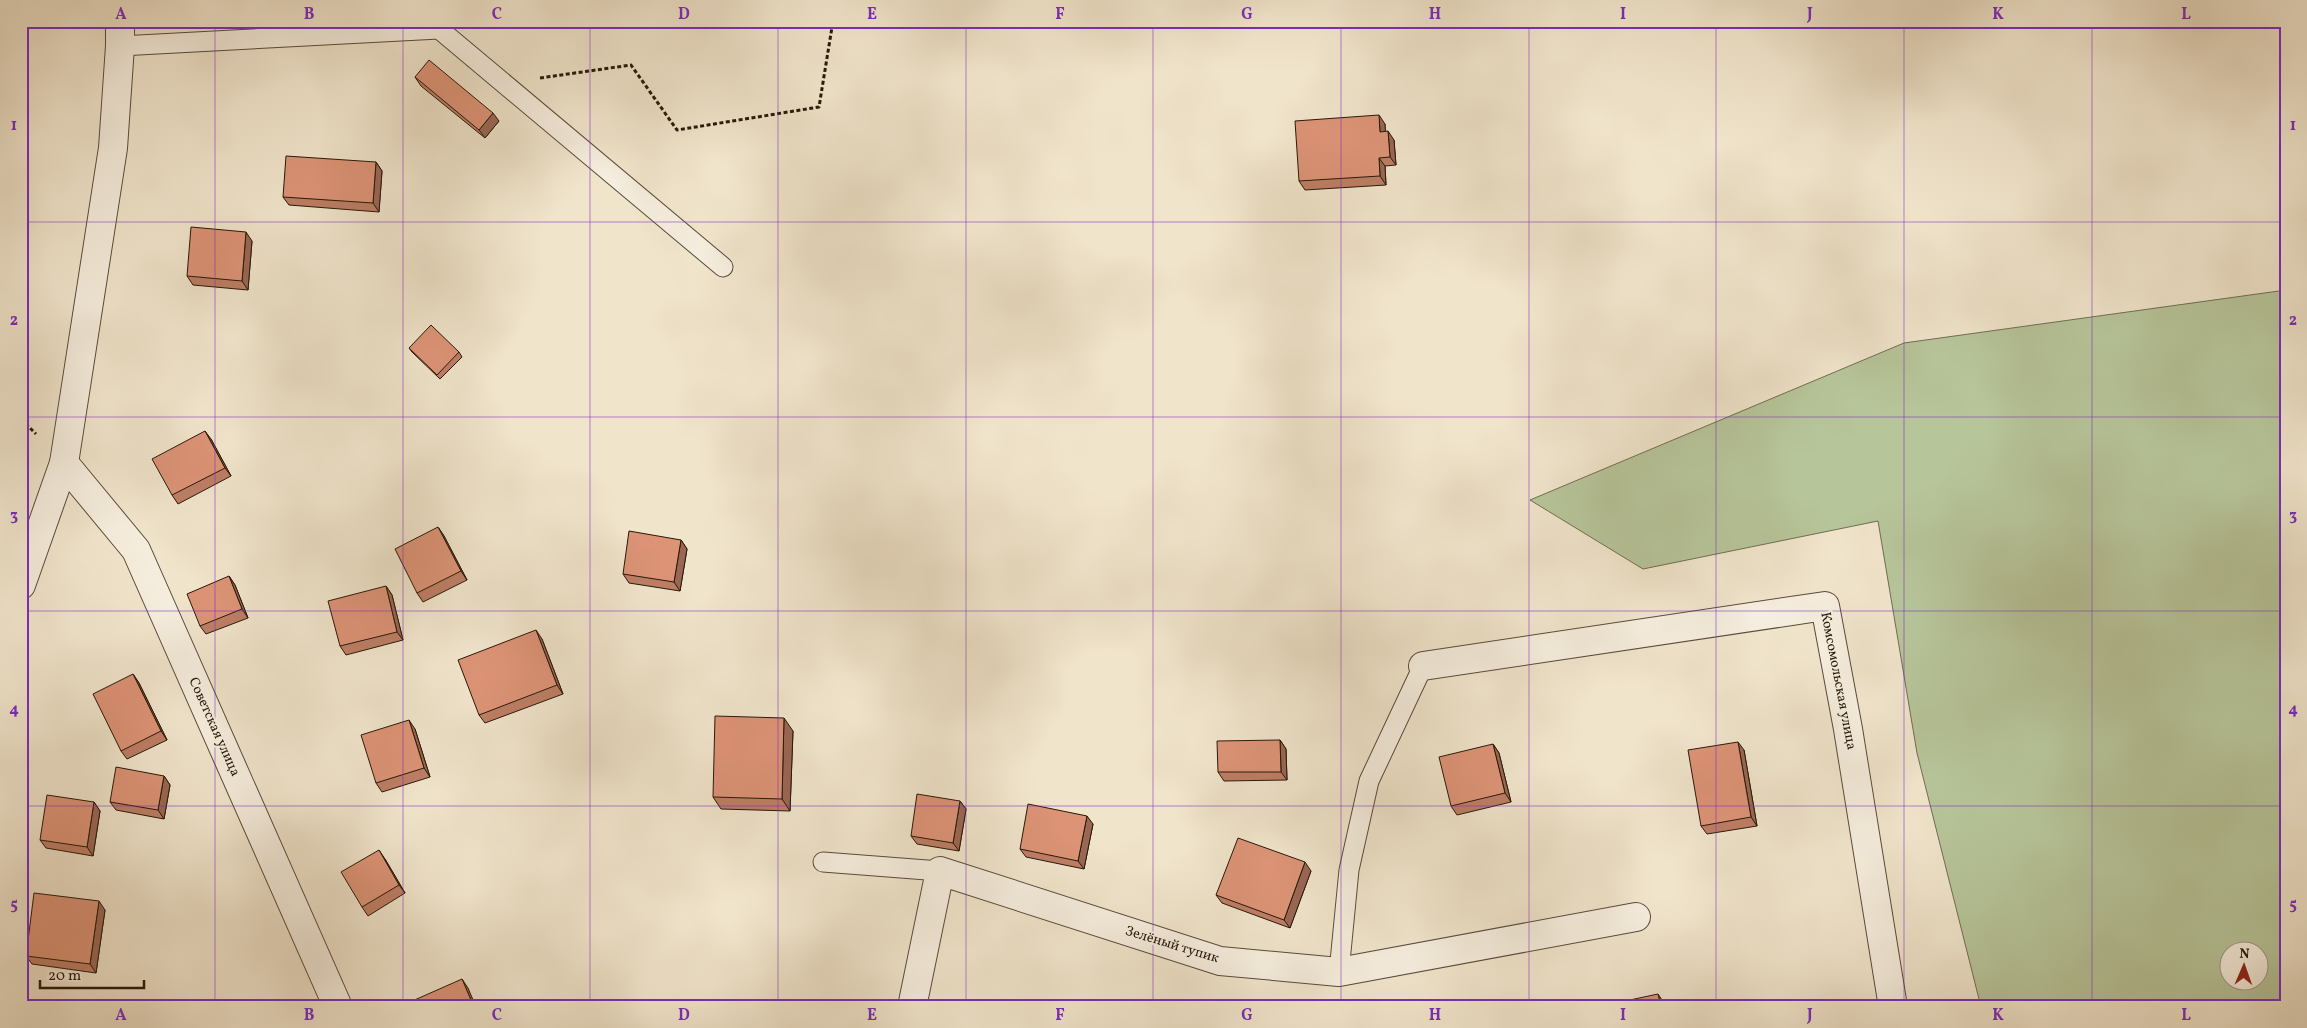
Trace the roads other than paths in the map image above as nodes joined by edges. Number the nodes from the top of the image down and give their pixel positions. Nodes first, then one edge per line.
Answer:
1 (120, 34) edge
2 (723, 267) dead end
3 (64, 464) junction
4 (21, 585) edge
5 (1423, 666) joint
6 (823, 862) dead end
7 (940, 871) junction
8 (1636, 917) dead end
9 (1339, 972) junction
10 (338, 1007) edge
11 (912, 1007) edge
12 (1893, 1007) edge

1 - 2 lane
1 - 3 street
3 - 4 street
3 - 10 street, Советская улица
5 - 9 lane
5 - 12 street, Комсомольская улица
6 - 7 lane
7 - 9 street, Зелёный тупик
7 - 11 street
8 - 9 street, Зелёный тупик

